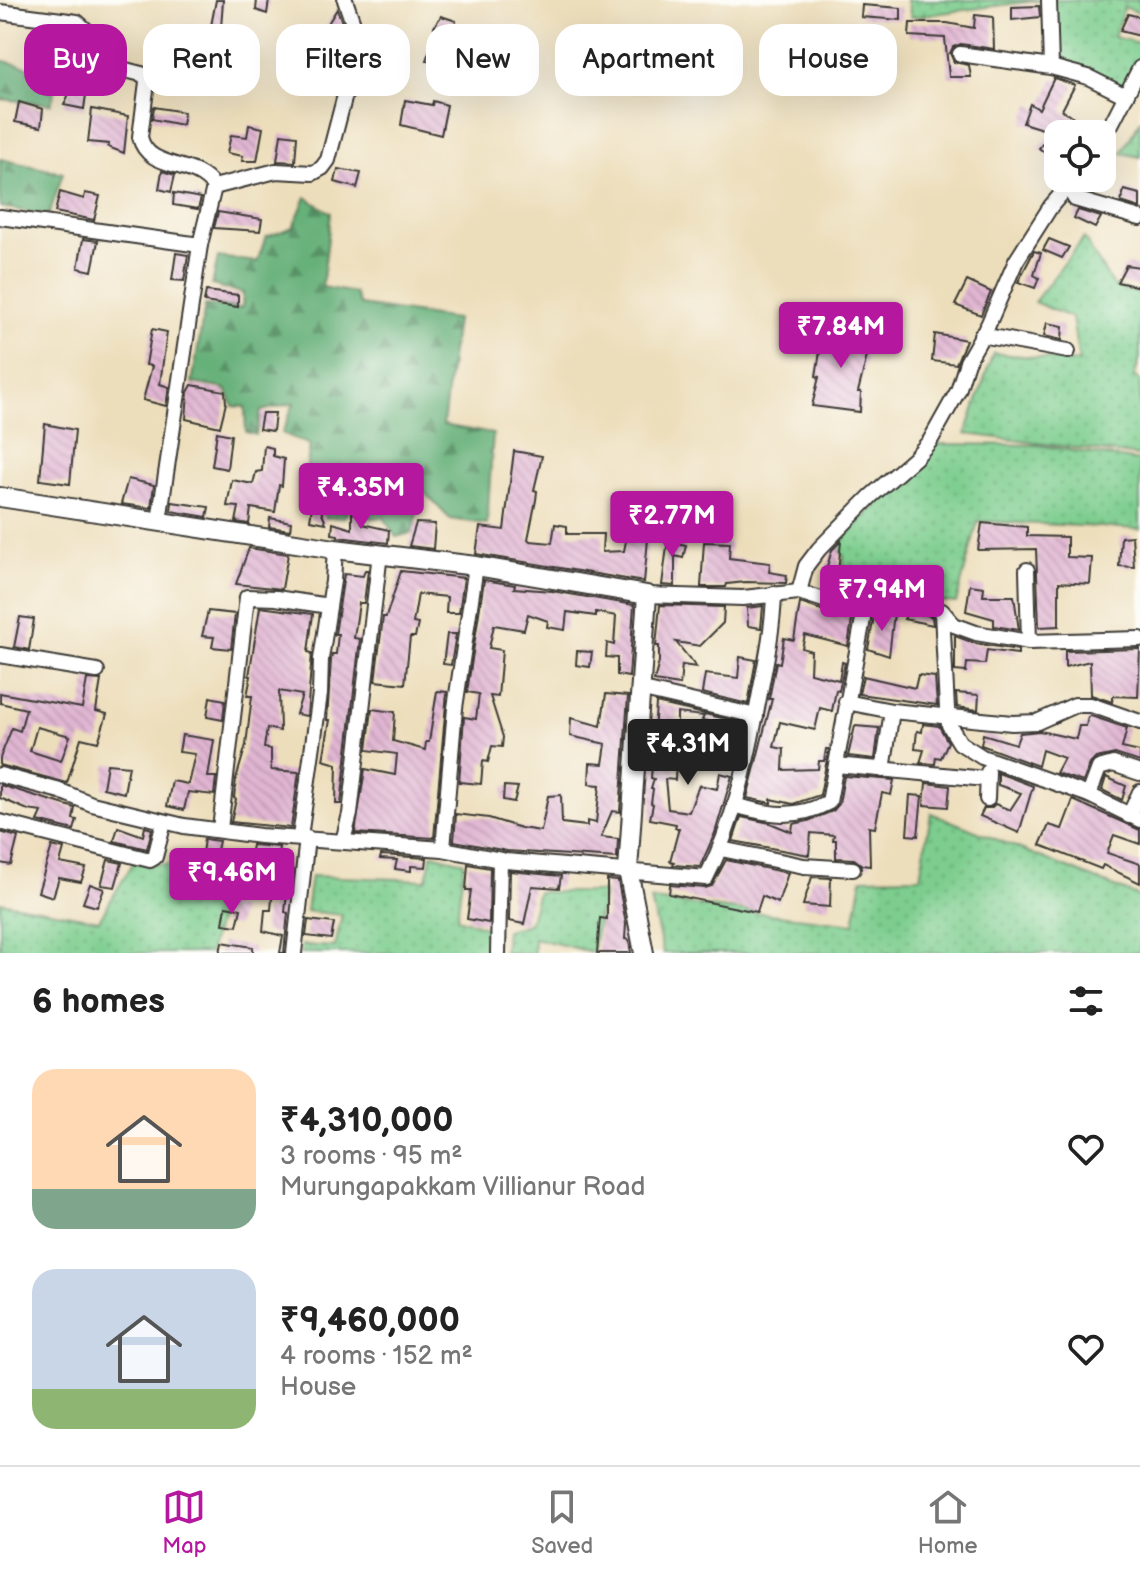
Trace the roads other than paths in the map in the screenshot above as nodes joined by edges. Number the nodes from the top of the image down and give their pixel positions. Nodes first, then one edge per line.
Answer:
1 (345, 0) edge
2 (1049, 0) edge
3 (0, 12) edge
4 (960, 54) dead end
5 (1051, 67) junction
6 (1140, 68) edge
7 (1126, 96) junction
8 (1113, 120) edge
9 (214, 187) junction
10 (1063, 192) edge
11 (1073, 192) edge
12 (0, 217) edge
13 (1140, 218) edge
14 (200, 245) junction
15 (981, 335) junction
16 (1068, 351) dead end
17 (0, 497) edge
18 (159, 521) junction
19 (335, 549) junction
20 (380, 553) junction
21 (476, 566) junction
22 (1027, 570) dead end
23 (799, 592) junction
24 (774, 594) junction
25 (647, 595) junction
26 (864, 600) junction
27 (329, 606) junction
28 (942, 611) junction
29 (1140, 639) edge
30 (1029, 642) junction
31 (0, 655) edge
32 (97, 671) dead end
33 (639, 689) junction
34 (846, 702) junction
35 (892, 711) junction
36 (756, 716) junction
37 (948, 716) junction
38 (1140, 722) edge
39 (990, 760) junction
40 (836, 765) junction
41 (883, 770) junction
42 (1140, 773) edge
43 (0, 775) edge
44 (986, 779) junction
45 (1140, 792) edge
46 (1089, 795) junction
47 (987, 799) dead end
48 (734, 805) junction
49 (1134, 818) edge
50 (0, 822) edge
51 (164, 822) junction
52 (220, 829) junction
53 (304, 837) junction
54 (343, 841) junction
55 (443, 849) junction
56 (721, 849) junction
57 (500, 860) junction
58 (853, 869) dead end
59 (628, 870) junction
60 (294, 953) edge
61 (498, 953) edge
62 (644, 953) edge

1 - 9 street
2 - 5 street
3 - 9 street
4 - 5 street
5 - 7 street
6 - 7 street
7 - 8 street
9 - 14 street
10 - 15 street
11 - 13 street
12 - 14 street
14 - 18 street
15 - 16 street
15 - 23 street
17 - 18 main road
18 - 19 main road
19 - 20 main road
19 - 27 street
20 - 21 main road
20 - 54 street
21 - 25 main road
21 - 55 street
22 - 30 street
23 - 24 street
23 - 26 street
24 - 25 street
24 - 36 street
25 - 33 main road
26 - 28 street
26 - 34 street
27 - 52 street
27 - 53 street
28 - 30 street
28 - 37 street
29 - 30 street
31 - 32 street
33 - 36 street
33 - 59 main road
34 - 35 street
34 - 40 street
35 - 37 street
35 - 41 street
36 - 48 street
37 - 38 street
37 - 39 street
39 - 44 street
39 - 46 street
40 - 41 street
40 - 48 street
41 - 44 street
42 - 46 street
43 - 51 street
44 - 47 street
45 - 49 street
46 - 49 street
48 - 56 street
50 - 51 street
51 - 52 street
52 - 53 street
53 - 54 street
53 - 60 street
54 - 55 street
55 - 57 street
56 - 58 street
56 - 59 street
57 - 59 street
57 - 61 street
59 - 62 main road

